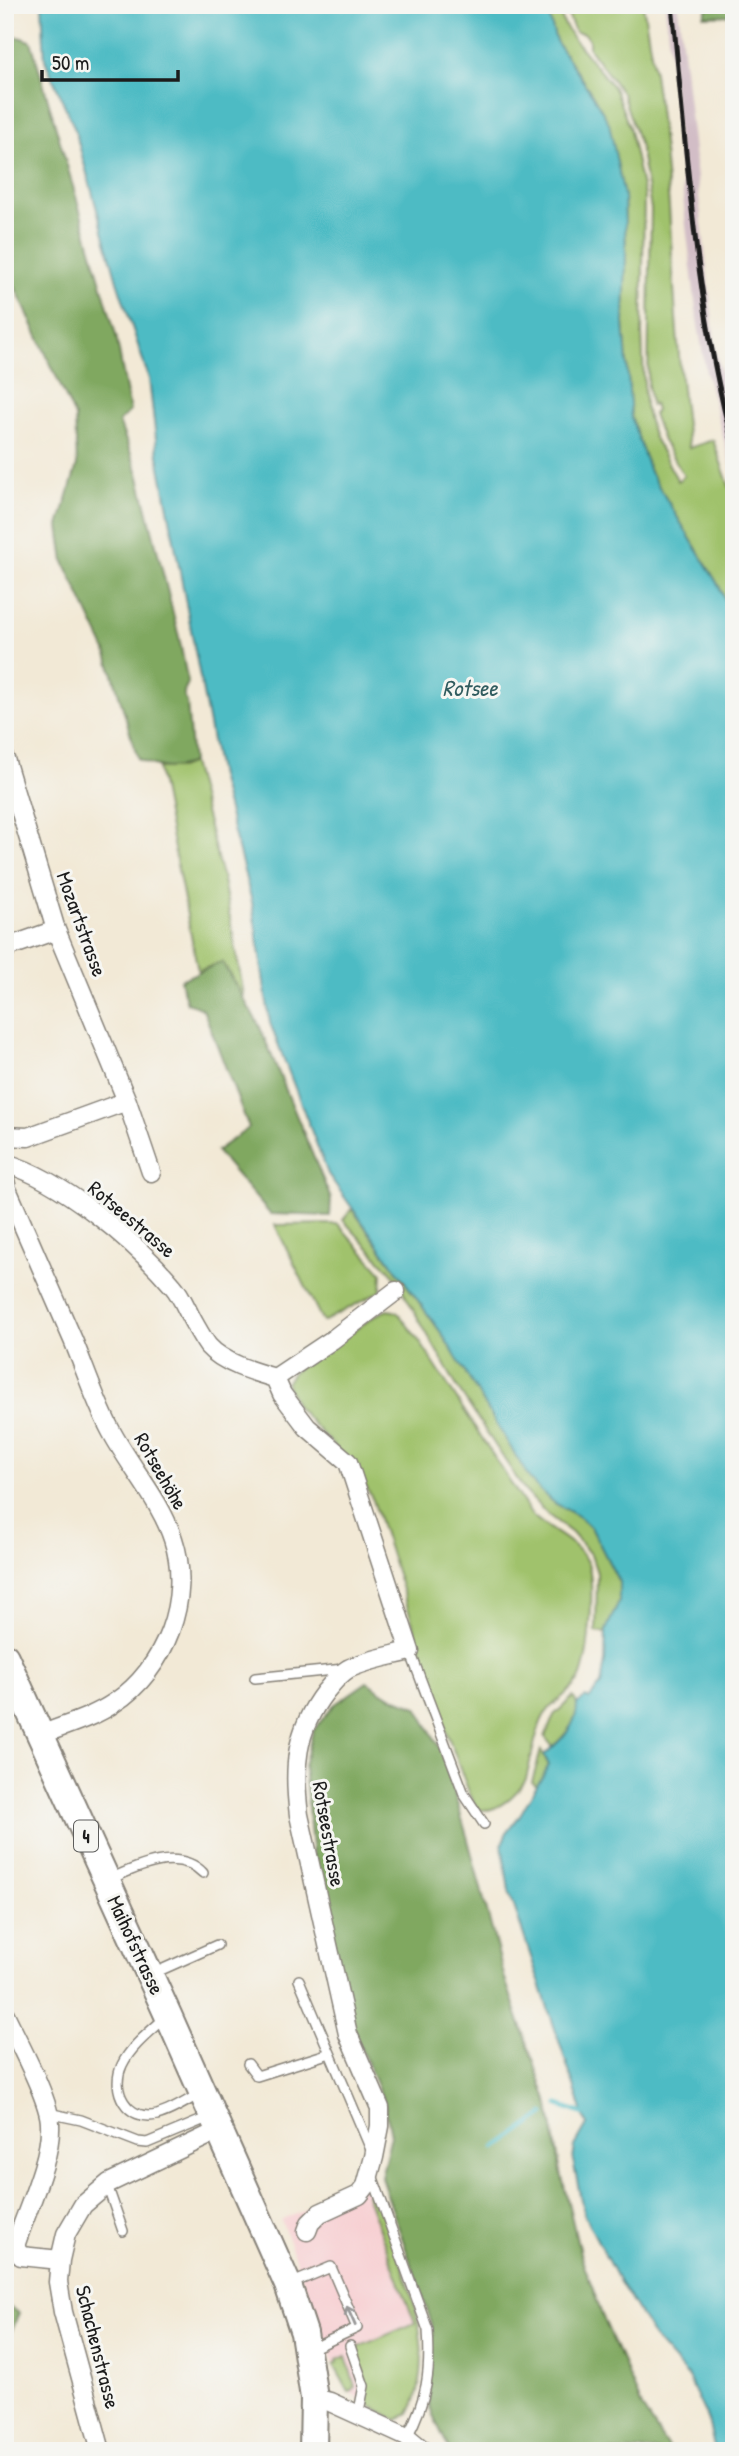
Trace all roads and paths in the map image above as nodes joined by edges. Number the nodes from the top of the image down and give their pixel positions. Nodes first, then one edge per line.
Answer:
1 (5, 759) edge
2 (56, 930) junction
3 (5, 948) edge
4 (127, 1101) junction
5 (5, 1136) edge
6 (5, 1163) edge
7 (151, 1172) dead end
8 (5, 1180) edge
9 (396, 1291) dead end
10 (275, 1378) junction
11 (410, 1651) junction
12 (5, 1657) edge
13 (349, 1669) junction
14 (256, 1678) dead end
15 (41, 1735) junction
16 (484, 1824) dead end
17 (203, 1873) dead end
18 (106, 1881) junction
19 (217, 1945) dead end
20 (150, 1975) junction
21 (299, 1980) dead end
22 (5, 2014) edge
23 (168, 2015) junction
24 (330, 2053) junction
25 (248, 2064) dead end
26 (212, 2112) junction
27 (48, 2113) junction
28 (373, 2165) junction
29 (107, 2185) junction
30 (122, 2231) dead end
31 (307, 2231) dead end
32 (60, 2260) junction
33 (288, 2285) junction
34 (350, 2347) dead end
35 (307, 2351) junction
36 (314, 2398) junction
37 (358, 2416) junction
38 (407, 2437) junction
39 (101, 2451) edge
40 (313, 2451) edge
41 (424, 2451) edge

1 - 2 street, Mozartstrasse
2 - 3 street
2 - 4 street, Mozartstrasse
4 - 5 street
4 - 7 street, Mozartstrasse
6 - 10 street, Rotseestrasse
8 - 15 street, Rotseehöhe
9 - 10 street
10 - 11 street
11 - 13 street, Rotseestrasse
11 - 16 lane
12 - 15 main road, Maihofstrasse / 4
13 - 14 lane
13 - 28 street, Rotseestrasse
15 - 18 main road, Maihofstrasse / 4
17 - 18 lane
18 - 20 main road, Maihofstrasse / 4
19 - 20 lane
20 - 23 main road, Maihofstrasse / 4
21 - 24 lane
22 - 27 street
23 - 26 main road, Maihofstrasse / 4
23 - 26 lane
24 - 25 lane
24 - 28 lane
26 - 27 lane
26 - 29 street, Schachenstrasse
26 - 33 main road, Maihofstrasse / 4
27 - 32 street
28 - 31 street, Rotseestrasse
28 - 38 lane
29 - 30 lane
29 - 32 street, Schachenstrasse
32 - 39 street, Schachenstrasse
33 - 35 main road, 4
35 -> 33 lane
34 - 37 lane
35 - 36 main road, 4
36 - 37 street
36 - 40 main road, 4
37 - 38 street
38 - 41 street

